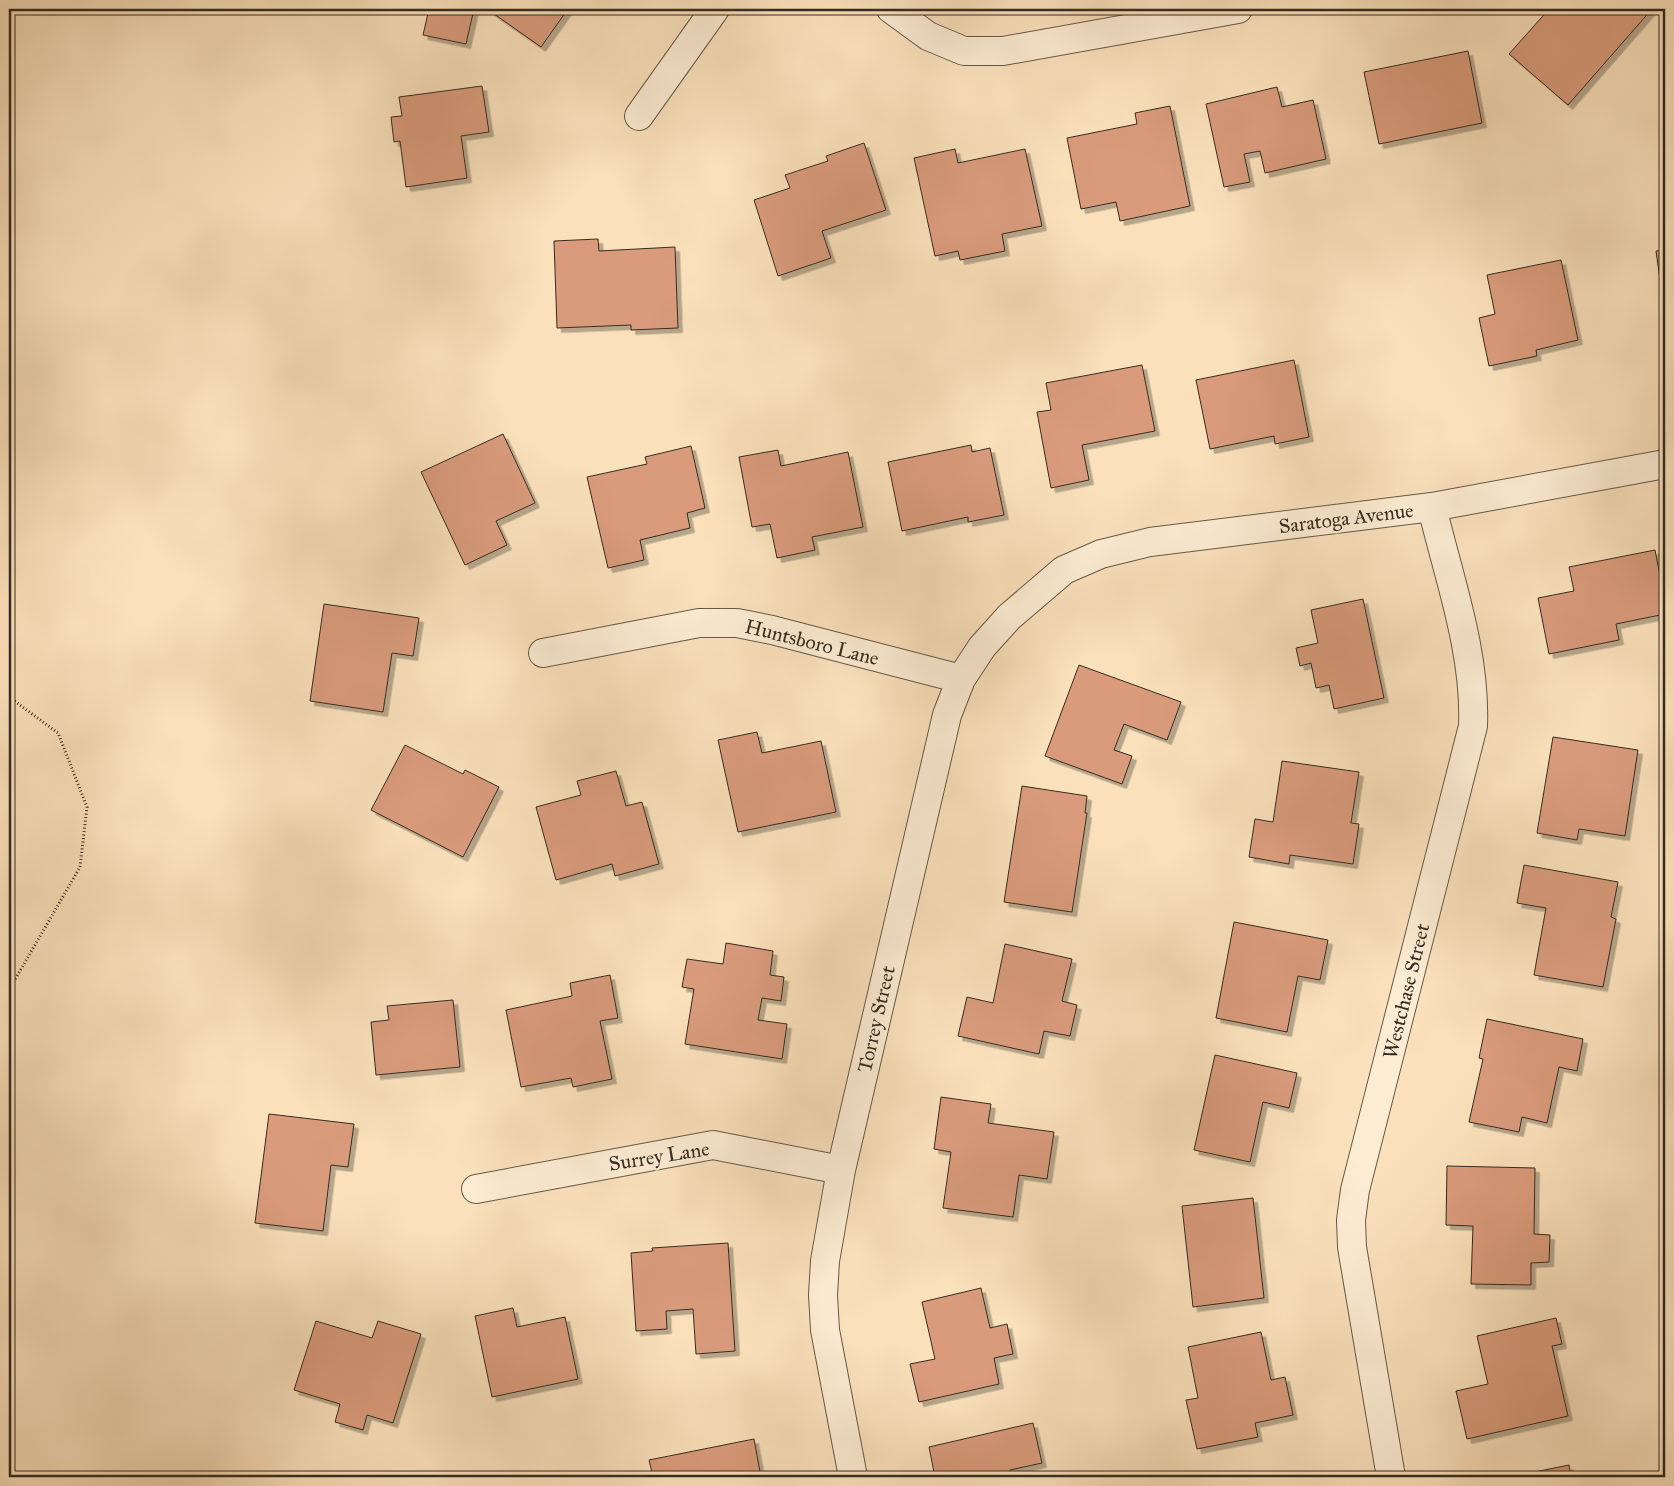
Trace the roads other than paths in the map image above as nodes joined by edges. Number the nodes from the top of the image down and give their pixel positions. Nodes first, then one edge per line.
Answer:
1 (715, 9) edge
2 (891, 9) edge
3 (1238, 9) edge
4 (640, 116) dead end
5 (1665, 464) edge
6 (1432, 507) junction
7 (1037, 592) joint
8 (543, 653) dead end
9 (960, 680) junction
10 (841, 1170) junction
11 (476, 1189) dead end
12 (853, 1477) edge
13 (1391, 1477) edge

1 - 4 street
2 - 3 street
5 - 6 street, Saratoga Avenue
6 - 7 street, Saratoga Avenue
6 - 13 street, Westchase Street
7 - 9 street, Torrey Street
8 - 9 street, Huntsboro Lane
9 - 10 street, Torrey Street
10 - 11 street, Surrey Lane
10 - 12 street, Torrey Street

